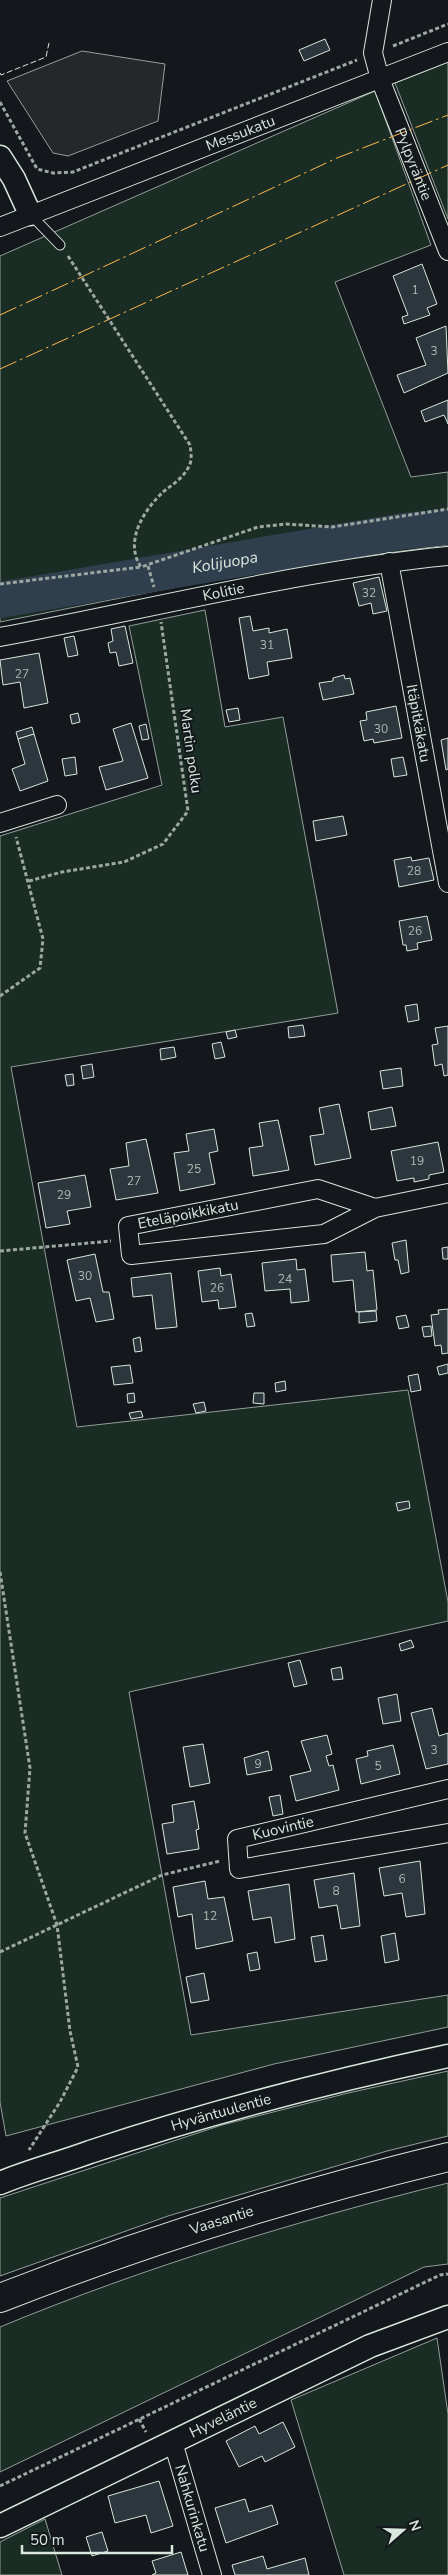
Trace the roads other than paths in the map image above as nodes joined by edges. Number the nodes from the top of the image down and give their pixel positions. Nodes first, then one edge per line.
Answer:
1 (382, 0) edge
2 (448, 52) edge
3 (380, 79) junction
4 (0, 158) edge
5 (30, 214) junction
6 (0, 227) edge
7 (60, 244) road end
8 (448, 250) edge
9 (448, 556) edge
10 (389, 562) junction
11 (0, 636) edge
12 (57, 805) dead end
13 (5, 822) edge
14 (448, 883) edge
15 (448, 1193) edge
16 (375, 1208) junction
17 (448, 1789) edge
18 (448, 1834) edge
19 (448, 2056) edge
20 (448, 2157) edge
21 (0, 2183) edge
22 (0, 2298) edge
23 (448, 2317) edge
24 (173, 2442) junction
25 (0, 2526) edge
26 (212, 2575) edge

1 - 3 street, Pylpyräntie
2 - 3 street, Messukatu
3 - 5 street, Messukatu
3 - 8 street, Pylpyräntie
4 - 5 street
5 - 6 street, Messukatu
5 - 7 lane
9 - 10 street, Kolitie
10 - 11 street, Kolitie
10 - 14 street, Itäpitkäkatu
12 - 13 street
15 - 16 street, Eteläpoikkikatu
16 - 16 street, Eteläpoikkikatu
17 - 18 street, Kuovintie
19 - 21 street, Hyväntuulentie
20 - 22 main road, Vaasantie
23 - 24 street, Hyveläntie
24 - 25 street, Hyveläntie
24 - 26 street, Nahkurinkatu

